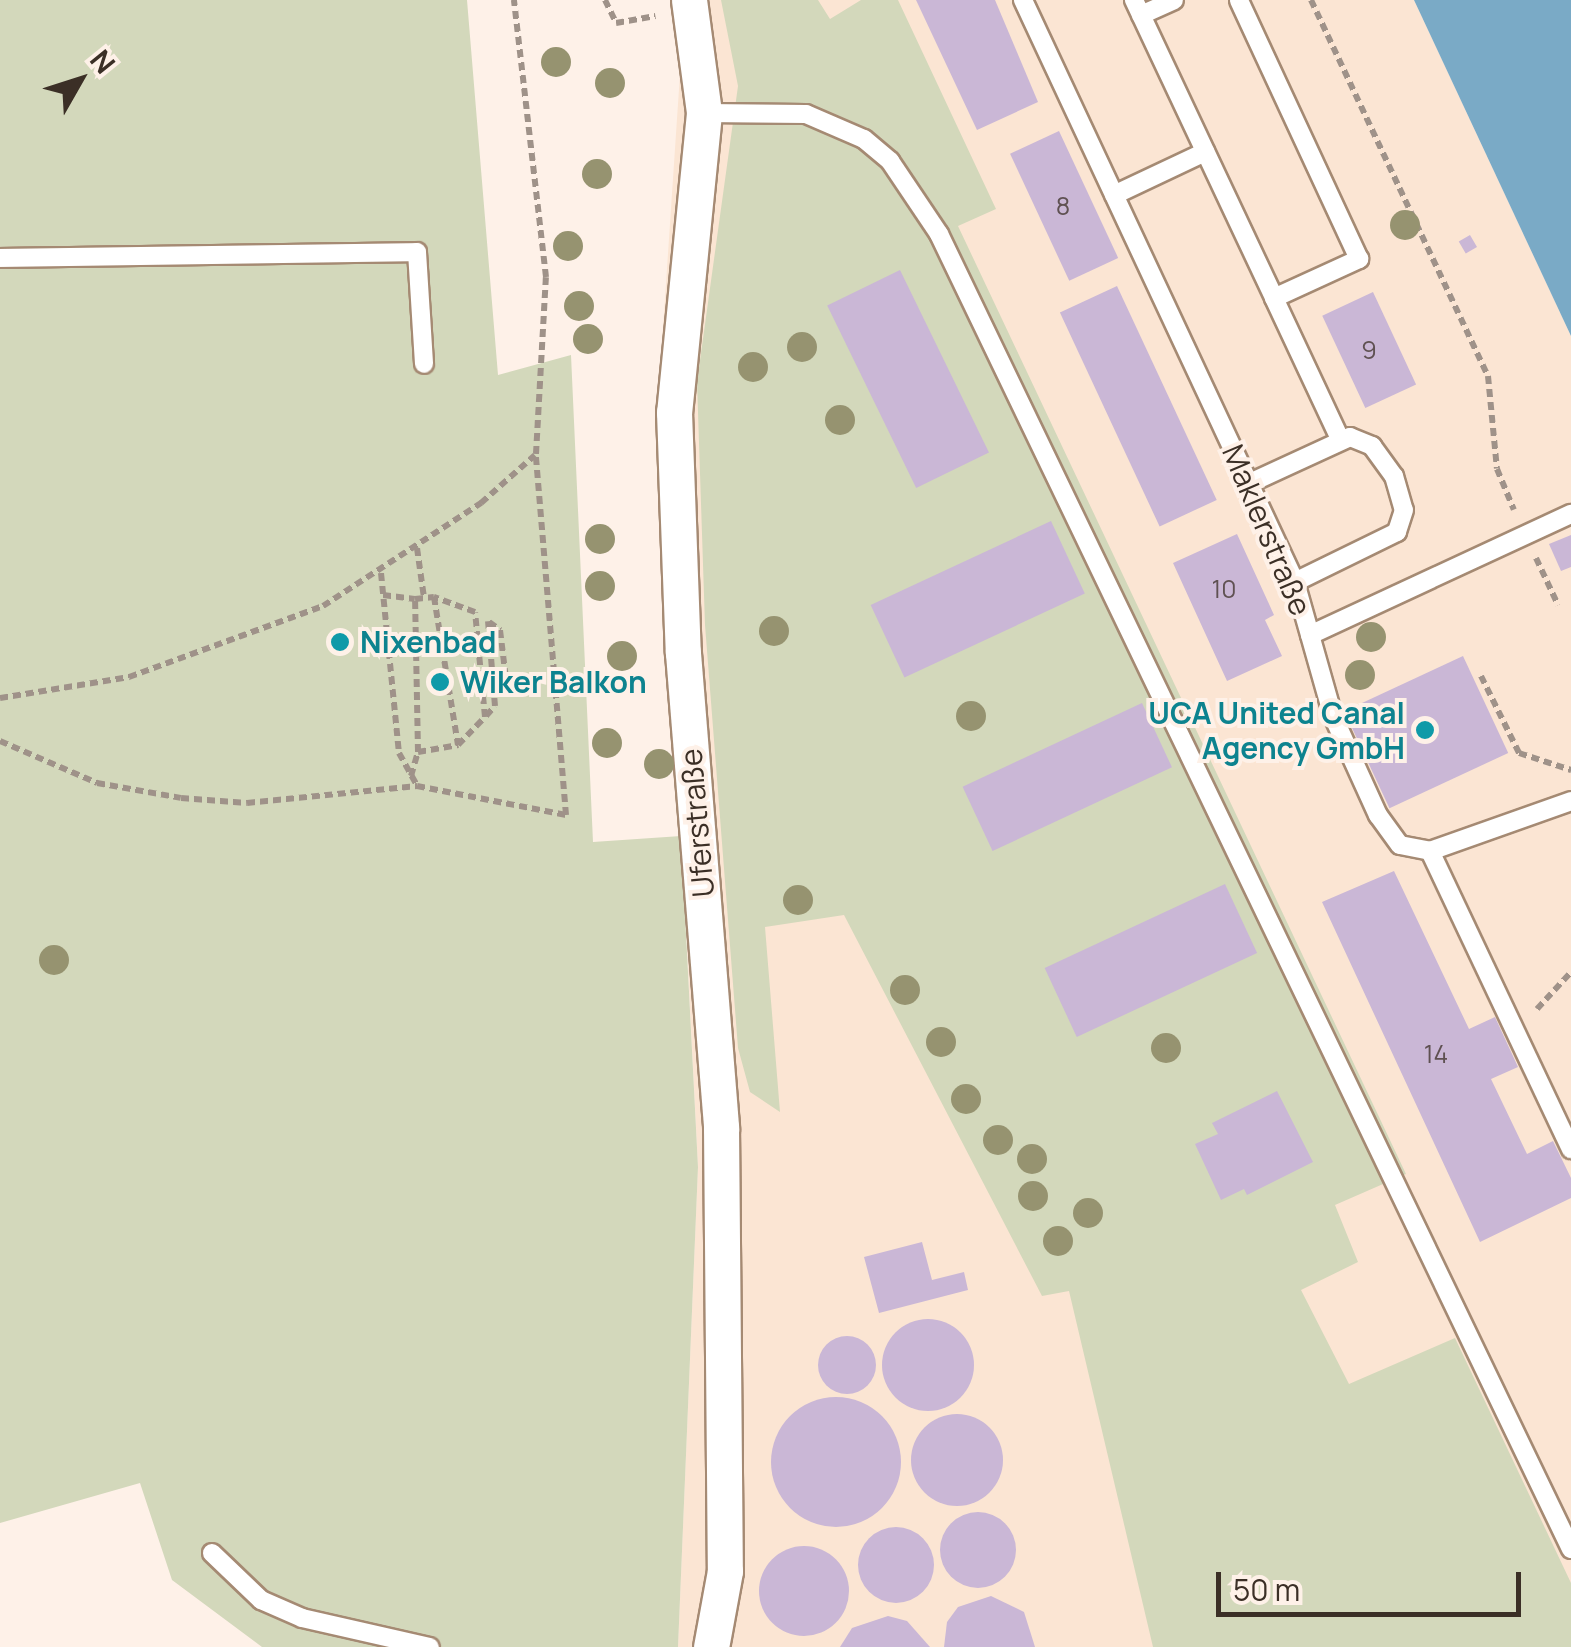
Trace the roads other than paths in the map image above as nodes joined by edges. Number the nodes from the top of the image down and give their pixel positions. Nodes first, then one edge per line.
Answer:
1 (689, 0) edge
2 (1022, 0) edge
3 (1174, 0) edge
4 (1239, 0) edge
5 (1137, 8) edge
6 (704, 112) junction
7 (1205, 152) junction
8 (1114, 195) junction
9 (0, 258) edge
10 (1274, 298) junction
11 (424, 364) dead end
12 (1340, 439) junction
13 (1250, 482) junction
14 (1571, 514) edge
15 (1296, 582) junction
16 (1310, 635) junction
17 (1571, 801) edge
18 (1430, 851) junction
19 (1571, 1149) edge
20 (1571, 1549) edge
21 (212, 1552) dead end
22 (430, 1647) edge
23 (711, 1647) edge

1 - 6 street, Uferstraße
2 - 8 lane, Maklerstraße
3 - 5 lane
4 - 10 lane
5 - 7 lane
6 - 20 lane
6 - 23 street, Uferstraße
7 - 8 lane
7 - 10 lane
8 - 13 lane, Maklerstraße
9 - 11 lane
10 - 12 lane
12 - 13 lane
12 - 15 lane
13 - 15 lane, Maklerstraße
14 - 16 lane
15 - 16 lane, Maklerstraße
16 - 18 lane, Maklerstraße
17 - 18 lane
18 - 19 lane
21 - 22 lane

